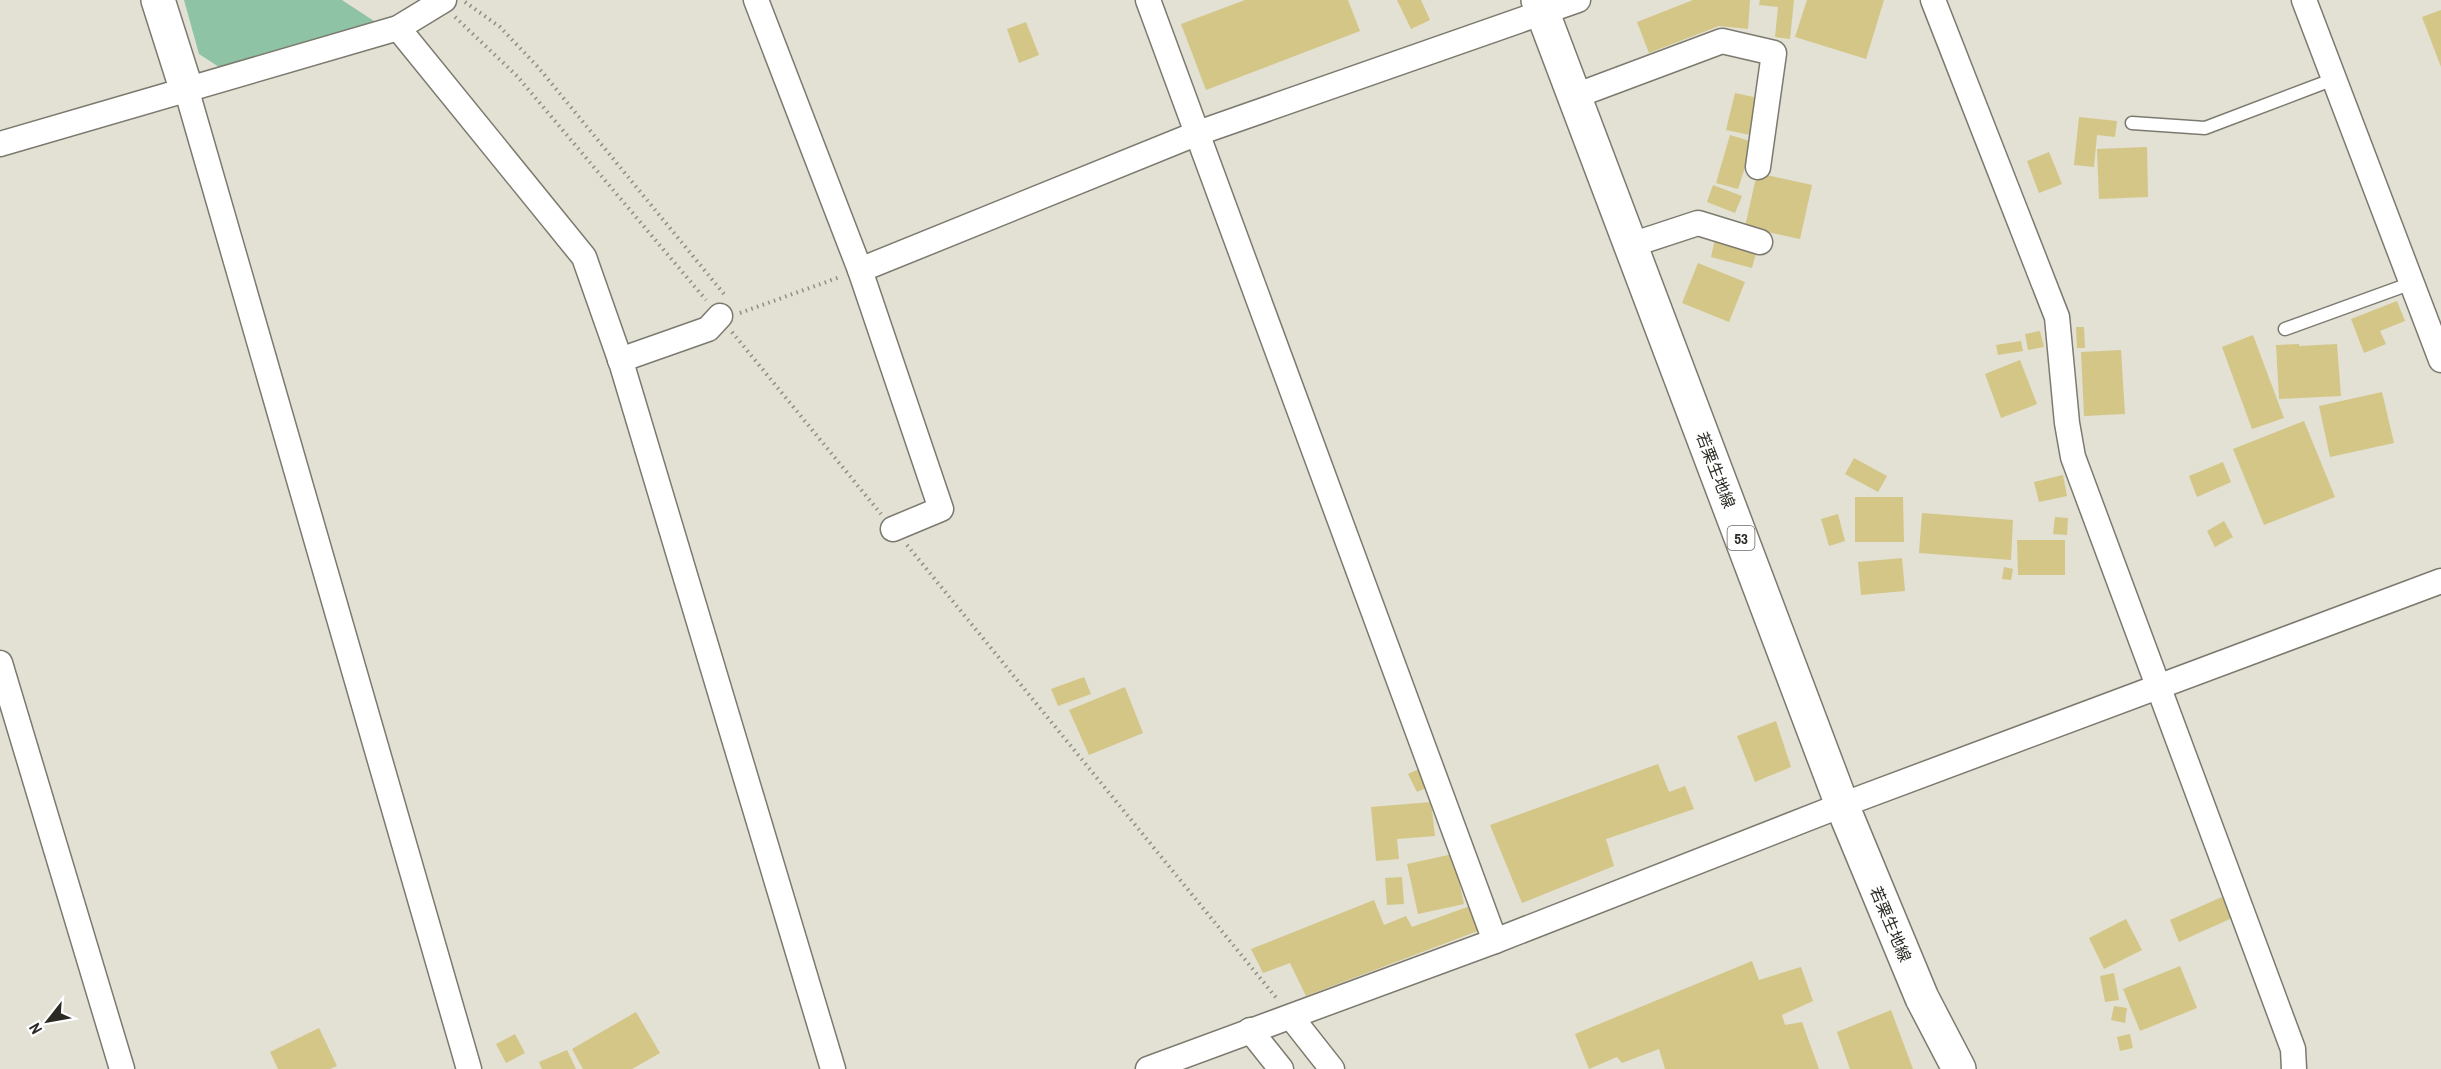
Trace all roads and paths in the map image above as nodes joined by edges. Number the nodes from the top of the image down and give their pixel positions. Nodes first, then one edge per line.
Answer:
1 (158, 0) edge
2 (756, 0) edge
3 (1148, 0) edge
4 (1578, 0) edge
5 (1933, 0) edge
6 (2304, 0) edge
7 (445, 1) edge
8 (1541, 6) edge
9 (398, 28) junction
10 (2334, 79) junction
11 (186, 88) junction
12 (1575, 96) junction
13 (2132, 123) dead end
14 (1198, 133) junction
15 (0, 144) edge
16 (1758, 167) dead end
17 (1760, 242) dead end
18 (1631, 245) junction
19 (860, 270) junction
20 (2412, 283) junction
21 (726, 305) junction
22 (2285, 329) dead end
23 (620, 360) junction
24 (2441, 360) edge
25 (893, 528) junction
26 (2441, 581) edge
27 (0, 663) edge
28 (2159, 686) junction
29 (1842, 805) junction
30 (1495, 941) junction
31 (1291, 1017) junction
32 (1250, 1030) junction
33 (122, 1069) edge
34 (469, 1069) edge
35 (833, 1069) edge
36 (1148, 1069) edge
37 (1281, 1069) edge
38 (1332, 1069) edge
39 (1959, 1069) edge
40 (2294, 1069) edge

1 - 11 main road
2 - 19 street
3 - 14 street
4 - 8 street
5 - 28 street
6 - 10 street
7 - 9 street
7 - 21 path
7 - 21 path
8 - 12 main road, 若栗生地線 / 53
8 - 14 street
9 - 11 street
9 - 23 street
10 - 13 lane
10 - 20 street
11 - 15 street
11 - 34 street
12 - 16 street
12 - 18 main road, 若栗生地線 / 53
14 - 19 street
14 - 30 street
17 - 18 street
18 - 29 main road, 若栗生地線 / 53
19 - 21 path
19 - 25 street
20 - 22 lane
20 - 24 street
21 - 23 street
21 - 25 path
23 - 35 street
25 - 31 path
26 - 28 street
27 - 33 street
28 - 29 street
28 - 40 street
29 - 30 street
29 - 39 main road, 若栗生地線 / 53
30 - 31 street
31 - 32 street
31 - 38 street
32 - 36 street
32 - 37 street

